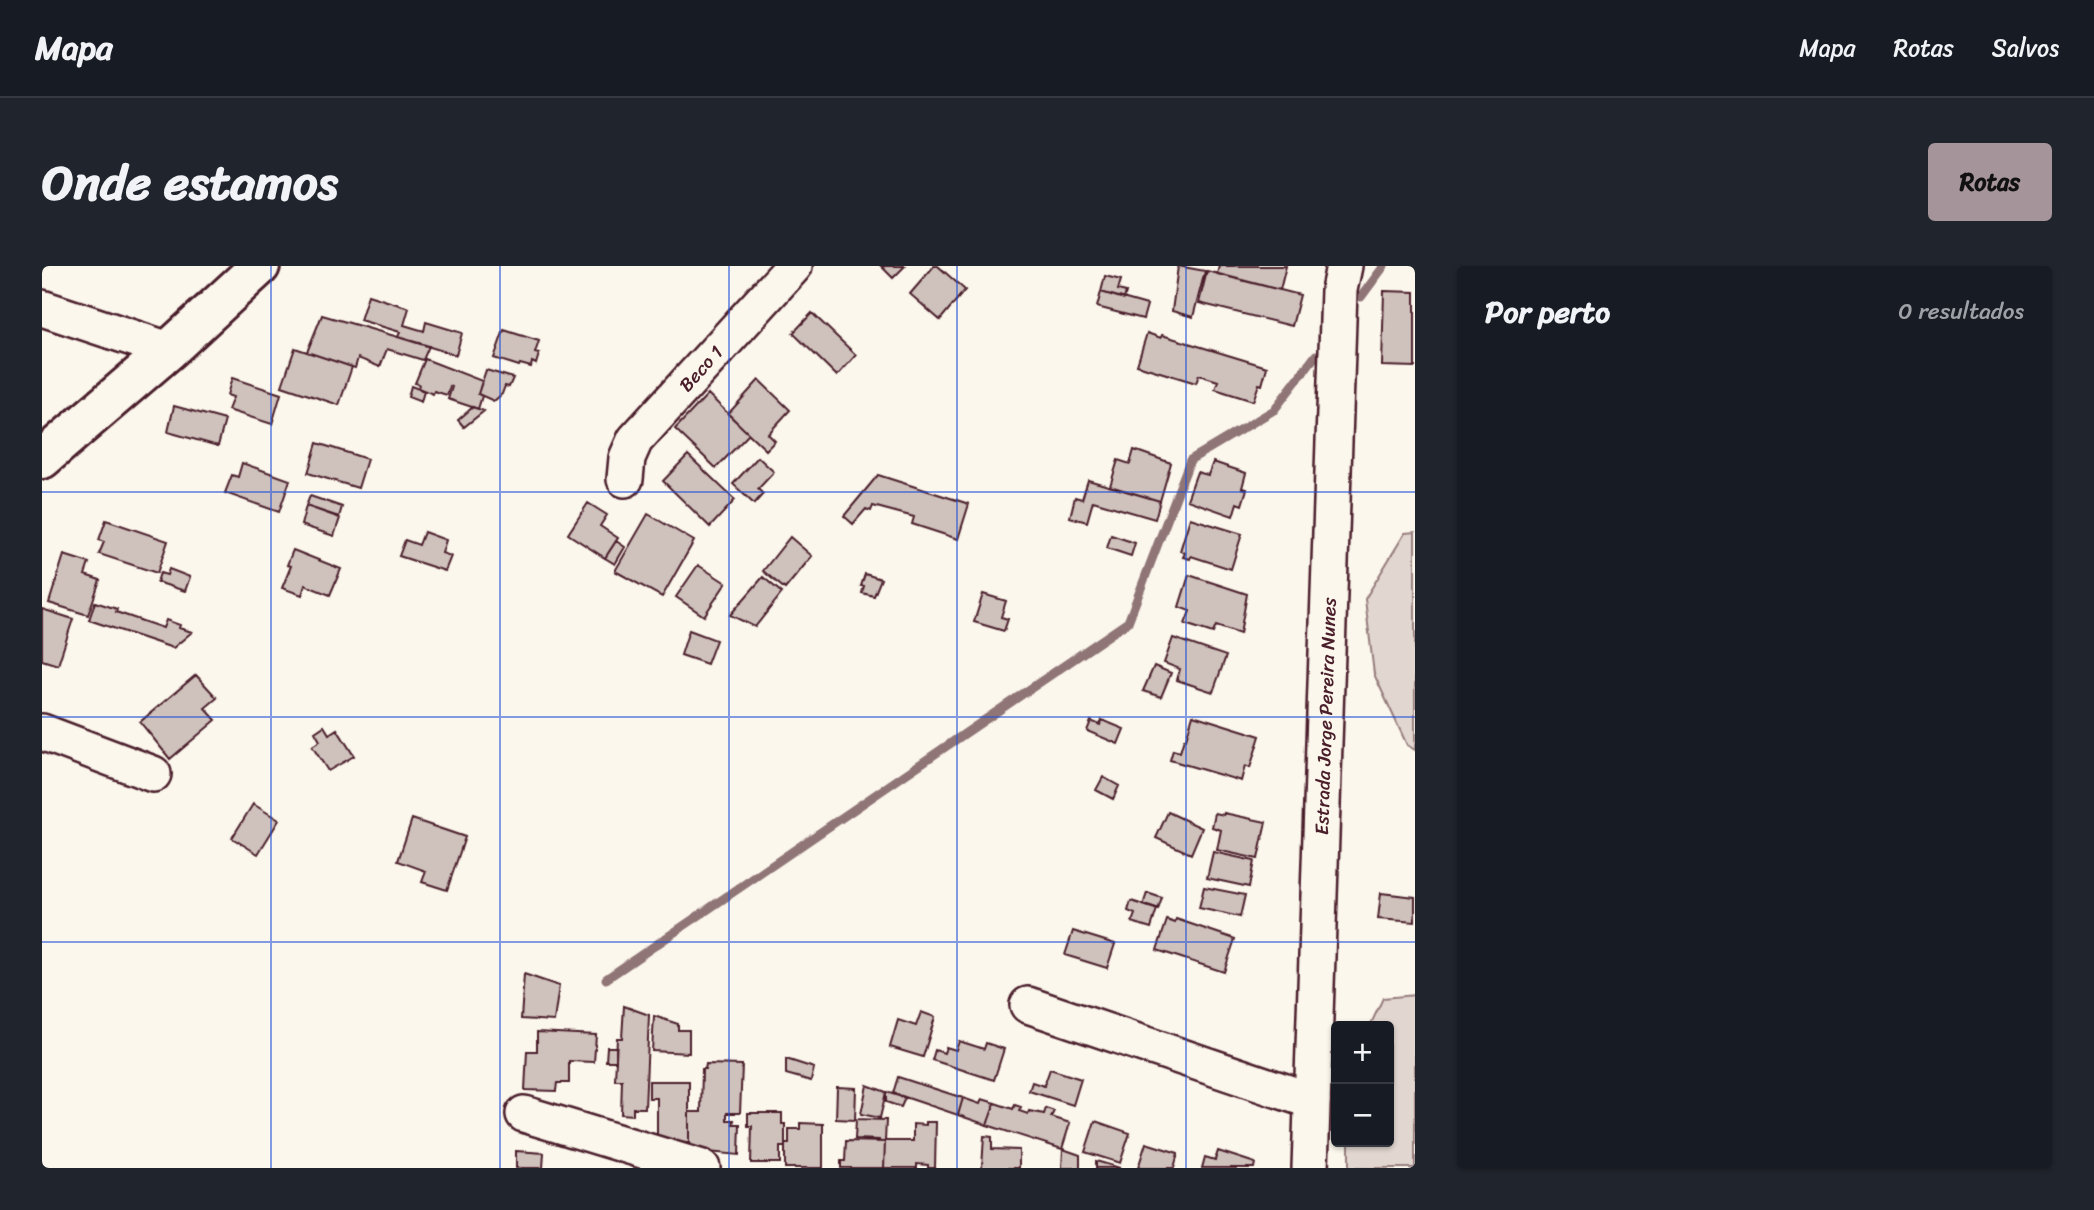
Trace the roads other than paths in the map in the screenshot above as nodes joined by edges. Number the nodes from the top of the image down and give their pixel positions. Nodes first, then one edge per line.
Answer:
1 (260, 266) edge
2 (794, 266) edge
3 (1344, 266) edge
4 (42, 308) edge
5 (169, 350) junction
6 (42, 459) edge
7 (625, 479) dead end
8 (42, 732) edge
9 (153, 774) dead end
10 (1028, 1005) dead end
11 (1312, 1101) junction
12 (524, 1114) dead end
13 (620, 1156) edge
14 (702, 1168) edge
15 (1310, 1168) edge

1 - 5 main road
2 - 7 street, Beco 1
3 - 11 street, Estrada Jorge Pereira Nunes
4 - 5 street
5 - 6 main road
8 - 9 street
10 - 11 street
11 - 15 street, Estrada Jorge Pereira Nunes
12 - 13 street
13 - 14 street

